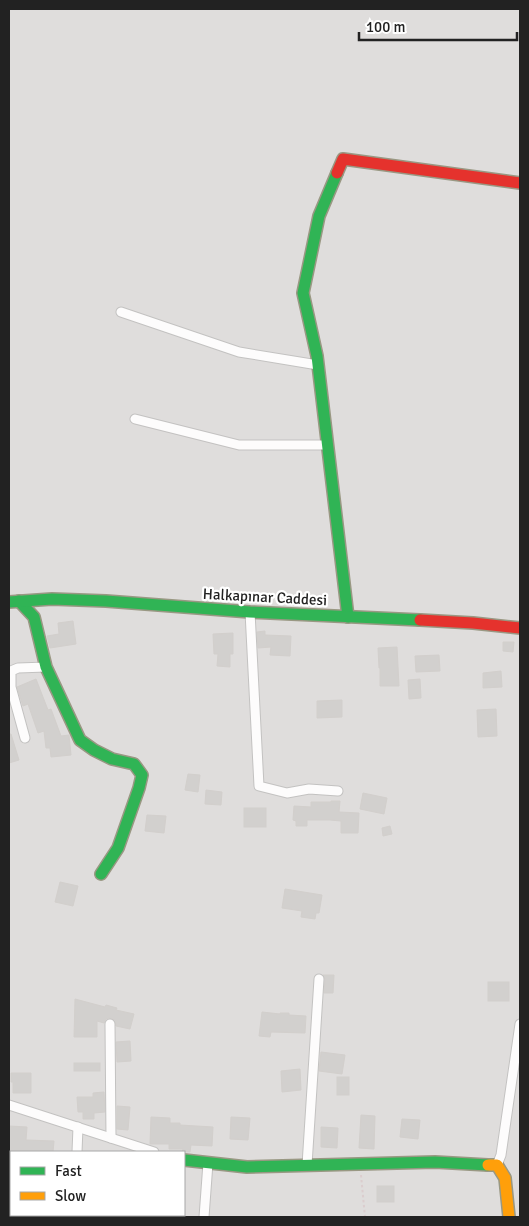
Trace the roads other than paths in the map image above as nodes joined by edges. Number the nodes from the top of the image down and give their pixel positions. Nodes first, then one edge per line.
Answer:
1 (520, 183) edge
2 (121, 312) dead end
3 (318, 364) junction
4 (135, 419) dead end
5 (327, 445) junction
6 (14, 601) edge
7 (250, 612) junction
8 (348, 617) junction
9 (520, 628) edge
10 (46, 667) junction
11 (25, 738) dead end
12 (338, 791) dead end
13 (101, 874) dead end
14 (319, 979) dead end
15 (110, 1024) dead end
16 (520, 1024) edge
17 (9, 1104) edge
18 (78, 1127) junction
19 (111, 1138) junction
20 (77, 1151) edge
21 (151, 1151) edge
22 (185, 1160) edge
23 (208, 1163) junction
24 (308, 1165) junction
25 (497, 1165) junction
26 (204, 1217) edge
27 (509, 1217) edge

1 - 3 street
2 - 3 street
3 - 5 street
4 - 5 street
5 - 8 street
6 - 7 street, Halkapınar Caddesi
6 - 10 street
7 - 8 street, Halkapınar Caddesi
7 - 12 street
8 - 9 street, Halkapınar Caddesi
10 - 11 street
10 - 13 street
14 - 24 street
15 - 19 street
16 - 25 street
17 - 18 street
18 - 19 street
18 - 20 street
19 - 21 street
22 - 23 street
23 - 24 street
23 - 26 street
24 - 25 street
25 - 27 street

